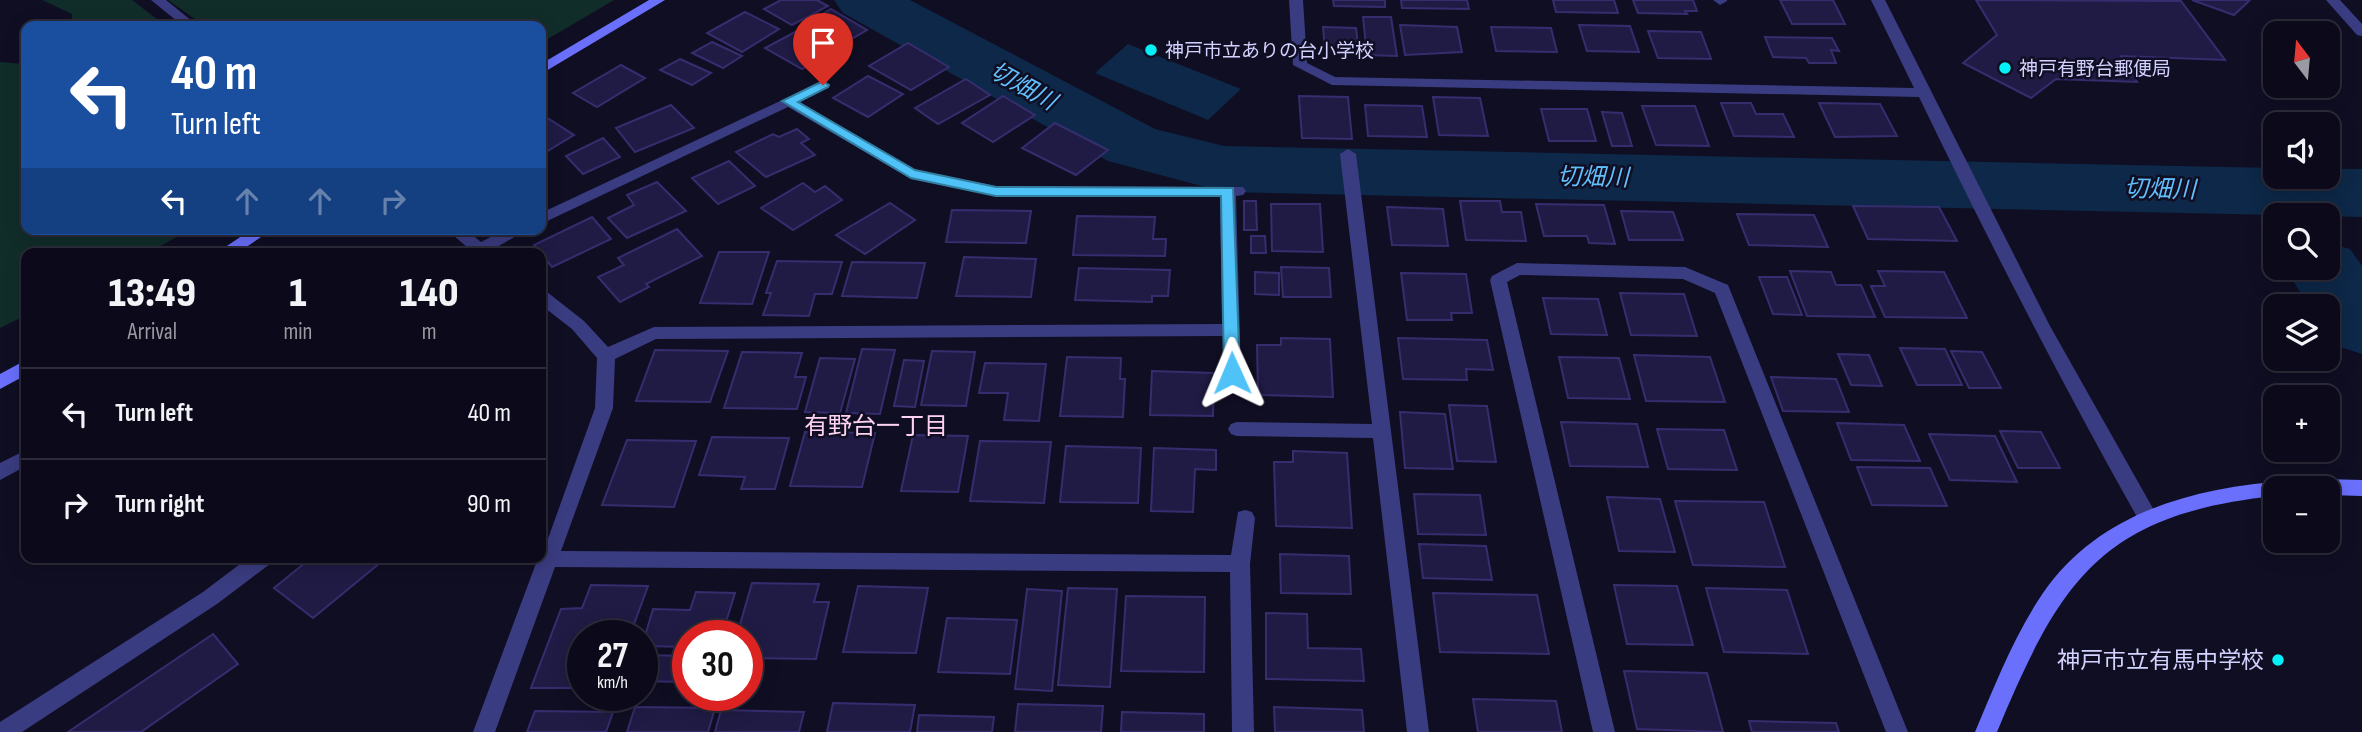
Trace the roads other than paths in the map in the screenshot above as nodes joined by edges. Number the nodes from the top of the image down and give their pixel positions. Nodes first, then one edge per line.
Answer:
1 (158, 0) edge
2 (658, 0) edge
3 (1296, 0) edge
4 (1878, 0) edge
5 (2333, 0) edge
6 (185, 21) edge
7 (2362, 32) edge
8 (546, 67) edge
9 (823, 85) dead end
10 (1924, 93) junction
11 (788, 101) junction
12 (1348, 158) dead end
13 (546, 217) edge
14 (255, 235) edge
15 (462, 235) edge
16 (510, 235) edge
17 (233, 248) edge
18 (479, 248) edge
19 (488, 248) edge
20 (546, 300) edge
21 (1231, 330) junction
22 (606, 356) junction
23 (21, 370) edge
24 (1232, 373) dead end
25 (0, 382) edge
26 (1237, 429) dead end
27 (1382, 431) junction
28 (21, 460) edge
29 (0, 472) edge
30 (2362, 488) edge
31 (1245, 518) dead end
32 (2148, 518) junction
33 (550, 559) junction
34 (256, 563) edge
35 (1240, 564) junction
36 (3, 732) edge
37 (484, 732) edge
38 (1243, 732) edge
39 (1418, 732) edge
40 (1604, 732) edge
41 (1897, 732) edge
42 (1986, 732) edge

1 - 6 street
2 - 8 street
3 - 10 street
4 - 10 street
5 - 7 street
9 - 11 street
10 - 32 street
11 - 13 street
11 - 21 street
12 - 27 street
14 - 17 street
15 - 18 street
16 - 19 street
20 - 22 street
21 - 22 street
21 - 24 street
22 - 33 street
23 - 25 street
26 - 27 street
27 - 39 street
28 - 29 street
30 - 32 street
31 - 35 street
32 - 42 street
33 - 35 street
33 - 37 street
34 - 36 street
35 - 38 street
40 - 41 street

